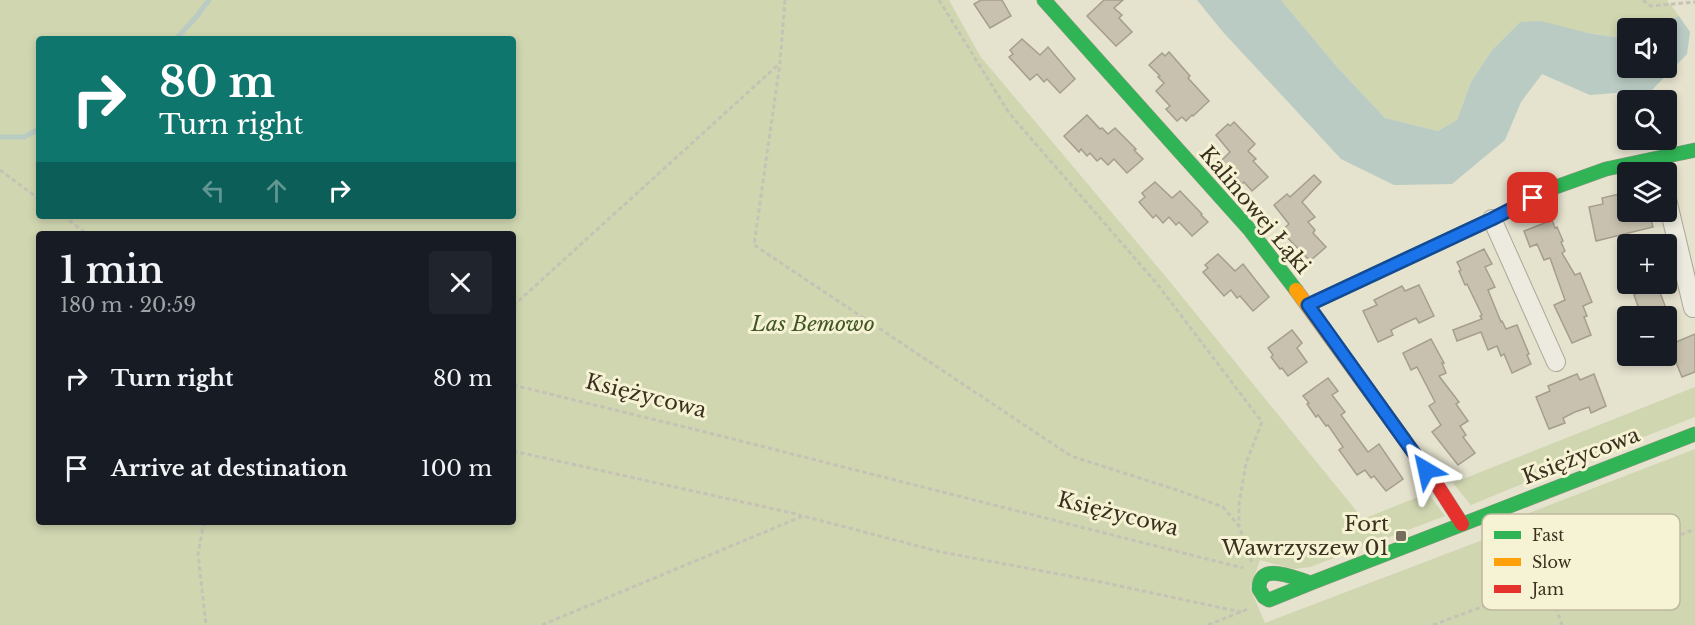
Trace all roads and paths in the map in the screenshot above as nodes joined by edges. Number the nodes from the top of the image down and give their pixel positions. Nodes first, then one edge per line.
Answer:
1 (785, 0) edge
2 (939, 0) edge
3 (1044, 0) edge
4 (1643, 0) edge
5 (1695, 2) edge
6 (780, 63) junction
7 (1695, 150) edge
8 (1667, 162) edge
9 (1617, 169) edge
10 (0, 170) edge
11 (36, 197) edge
12 (67, 219) edge
13 (1492, 219) junction
14 (1672, 222) edge
15 (83, 231) edge
16 (516, 303) edge
17 (1308, 305) junction
18 (1693, 308) dead end
19 (1556, 362) dead end
20 (516, 386) edge
21 (1695, 434) edge
22 (516, 452) edge
23 (1490, 514) edge
24 (803, 516) junction
25 (1482, 517) edge
26 (203, 525) edge
27 (1462, 525) junction
28 (1239, 526) junction
29 (1695, 529) edge
30 (1680, 535) edge
31 (1311, 583) junction
32 (1269, 600) junction
33 (1482, 608) edge
34 (1556, 610) edge
35 (1241, 612) junction
36 (206, 625) edge
37 (542, 625) edge
38 (1208, 625) edge
39 (1433, 625) edge
40 (1562, 625) edge

1 - 6 path
2 - 28 path
3 - 17 street, Kalinowej Łąki
4 - 5 path
6 - 16 path
6 - 28 path
7 - 8 street
9 - 13 street
10 - 11 path
12 - 15 path
13 - 17 street
13 - 19 street
14 - 18 street
17 - 27 street, Kalinowej Łąki
20 - 28 path, Księżycowa
21 - 23 street, Księżycowa
22 - 24 path
24 - 35 path
24 - 37 path
25 - 27 street, Księżycowa
26 - 36 path
27 - 31 street, Księżycowa
29 - 30 path
31 - 32 street, Księżycowa
31 - 32 street
32 - 35 path
33 - 39 path
34 - 40 path
35 - 38 path

